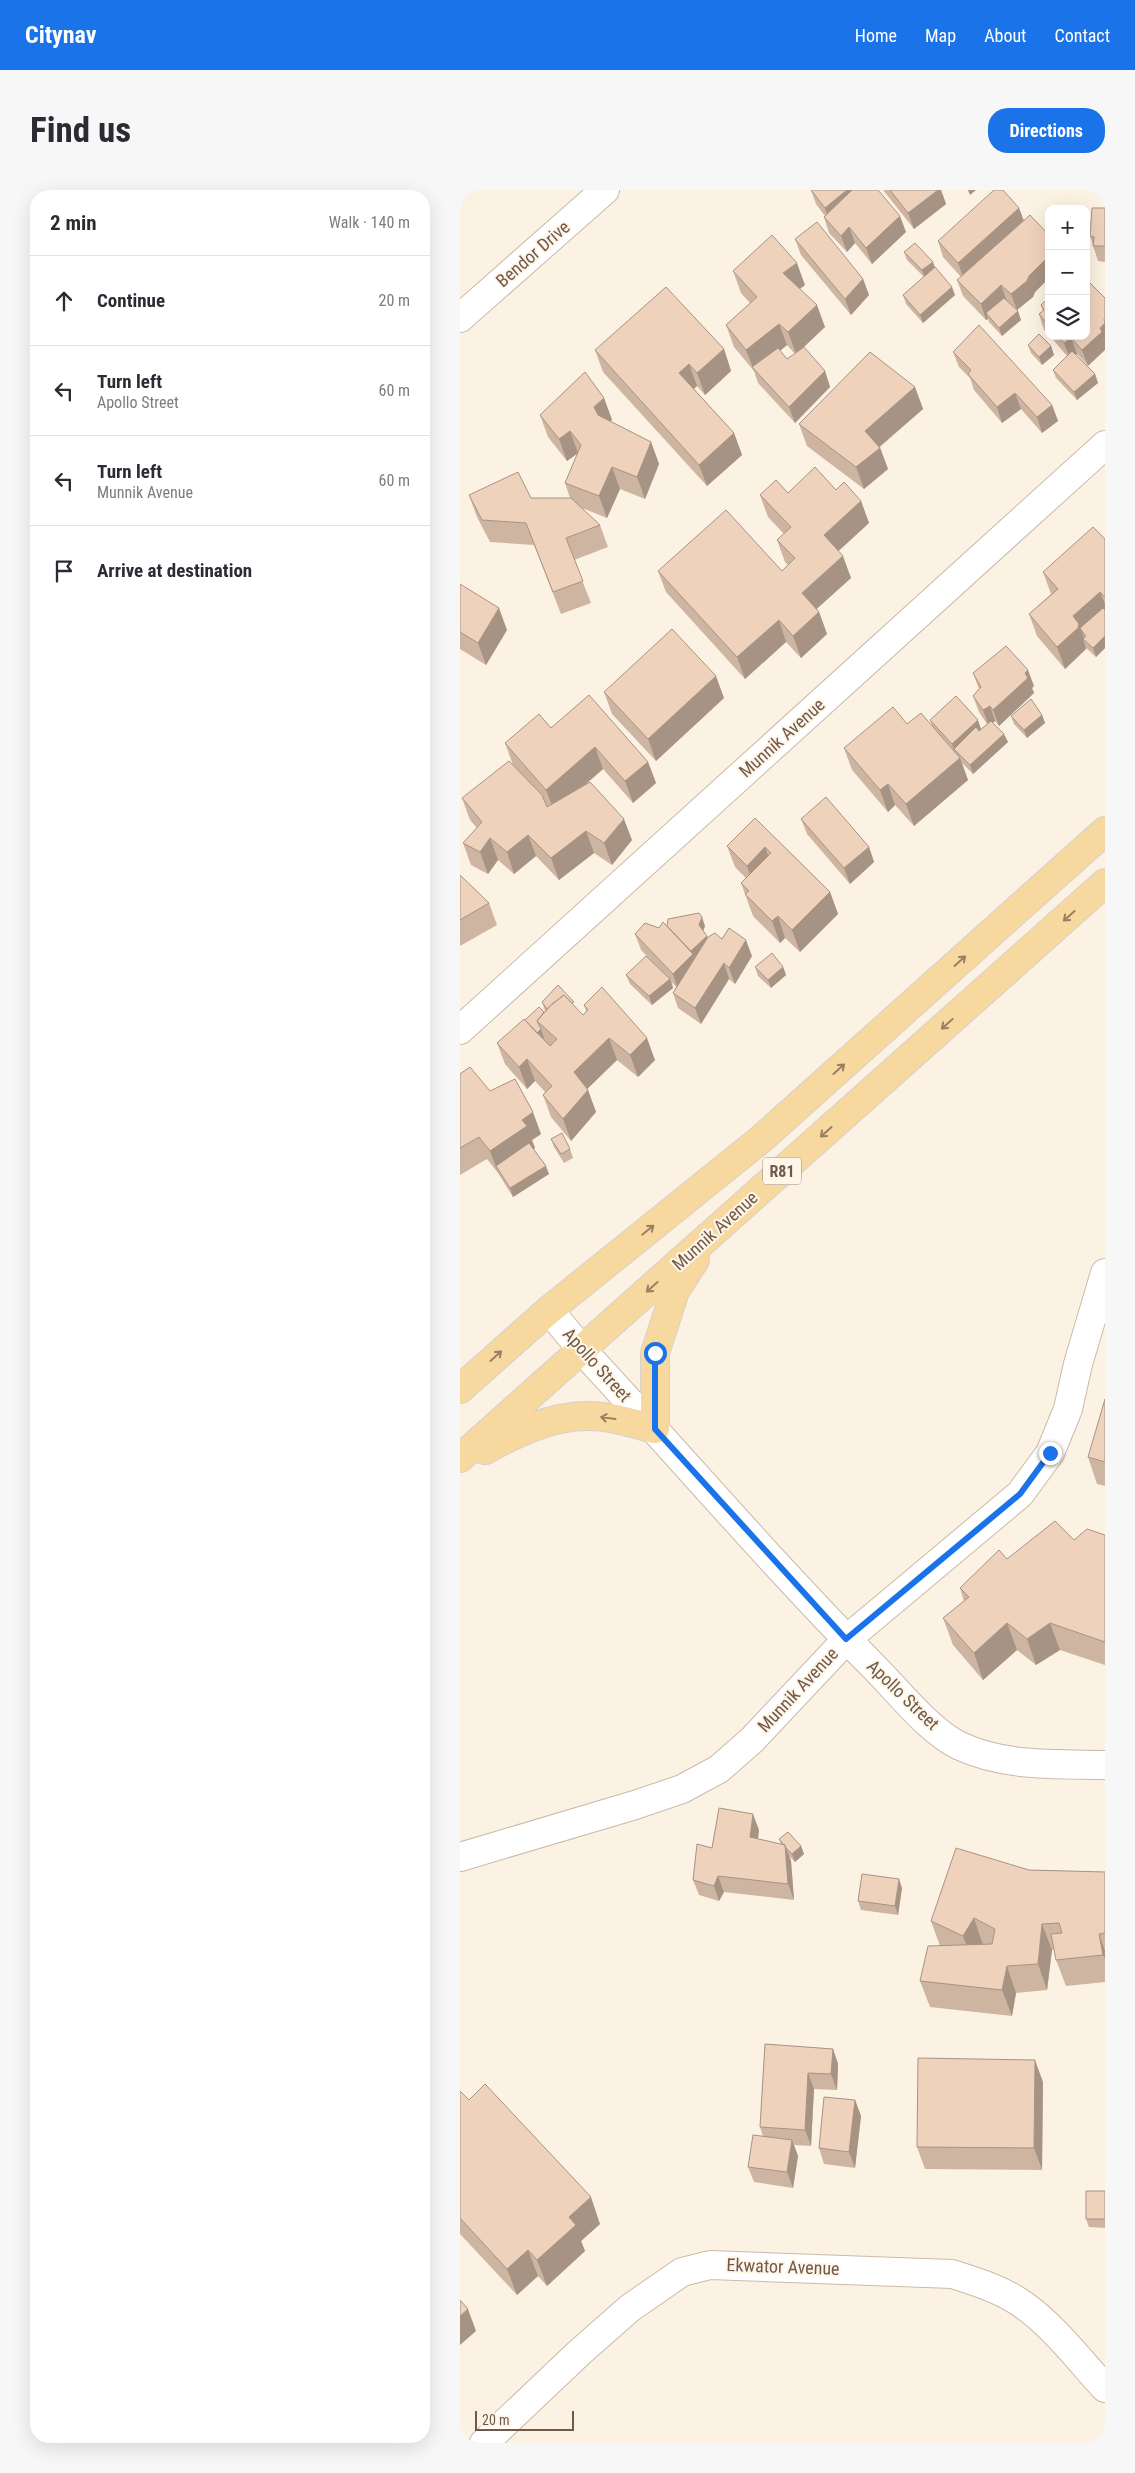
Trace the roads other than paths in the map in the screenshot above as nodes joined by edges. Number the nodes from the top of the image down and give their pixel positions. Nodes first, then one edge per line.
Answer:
1 (605, 190) edge
2 (460, 318) edge
3 (1105, 446) edge
4 (1105, 831) edge
5 (1105, 883) edge
6 (460, 1030) edge
7 (712, 1234) junction
8 (1105, 1273) edge
9 (549, 1310) junction
10 (582, 1350) junction
11 (460, 1389) edge
12 (655, 1429) junction
13 (460, 1458) edge
14 (460, 1462) edge
15 (846, 1639) junction
16 (1105, 1765) edge
17 (460, 1857) edge
18 (1105, 2388) edge
19 (484, 2443) edge

1 - 2 street, Bendor Drive
3 - 6 street, Munnik Avenue
9 -> 4 main road, R81
5 -> 7 main road, Munnik Avenue / R81
7 -> 10 main road, Munnik Avenue / R81
7 - 12 main road
8 - 15 street, Munnik Avenue
9 - 10 street, Apollo Street
11 -> 9 main road, R81
10 - 12 street, Apollo Street
10 - 13 main road, Munnik Avenue / R81
12 -> 14 main road
12 - 15 street, Apollo Street
15 - 16 street, Apollo Street
15 - 17 street, Munnik Avenue
18 - 19 street, Ekwator Avenue

